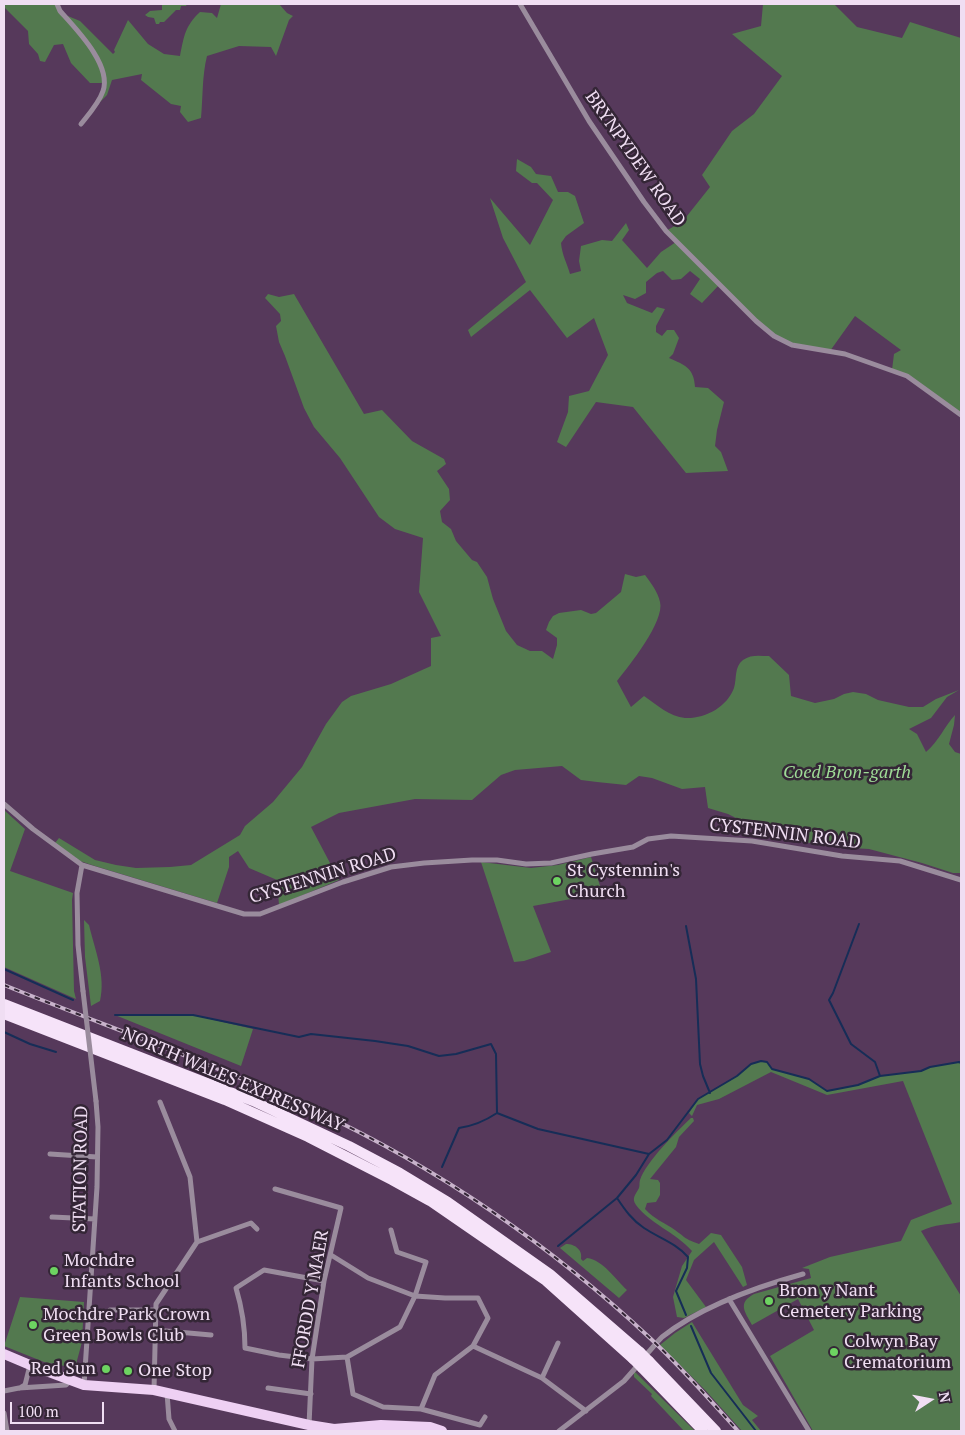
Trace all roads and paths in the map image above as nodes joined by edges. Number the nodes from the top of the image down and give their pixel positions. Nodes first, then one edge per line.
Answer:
1 (57, 4) edge
2 (520, 4) edge
3 (81, 124) dead end
4 (961, 415) edge
5 (4, 804) edge
6 (82, 865) junction
7 (961, 880) edge
8 (4, 1004) edge
9 (4, 1014) edge
10 (160, 1102) dead end
11 (50, 1154) dead end
12 (97, 1157) junction
13 (276, 1189) dead end
14 (52, 1217) dead end
15 (95, 1219) junction
16 (257, 1229) dead end
17 (391, 1230) dead end
18 (197, 1242) junction
19 (331, 1255) junction
20 (803, 1274) dead end
21 (324, 1281) junction
22 (415, 1296) junction
23 (729, 1299) junction
24 (110, 1310) dead end
25 (156, 1310) junction
26 (155, 1330) junction
27 (211, 1335) dead end
28 (558, 1343) dead end
29 (473, 1346) junction
30 (4, 1354) edge
31 (636, 1355) junction
32 (346, 1357) junction
33 (312, 1359) junction
34 (645, 1364) junction
35 (30, 1366) junction
36 (542, 1378) junction
37 (70, 1381) junction
38 (84, 1385) junction
39 (20, 1388) junction
40 (268, 1388) dead end
41 (154, 1390) junction
42 (4, 1391) edge
43 (167, 1393) junction
44 (311, 1394) junction
45 (421, 1409) junction
46 (586, 1411) junction
47 (4, 1413) edge
48 (485, 1418) dead end
49 (309, 1425) junction
50 (7, 1431) edge
51 (175, 1431) edge
52 (442, 1431) edge
53 (560, 1431) edge
54 (703, 1431) edge
55 (716, 1431) edge
56 (809, 1431) edge

1 - 3 street
2 - 4 street, BRYNPYDEW ROAD
5 - 6 street, CYSTENNIN ROAD
6 - 7 street, CYSTENNIN ROAD
6 - 12 street, STATION ROAD, bridge
8 - 31 highway, NORTH WALES EXPRESSWAY
9 - 31 highway, NORTH WALES EXPRESSWAY
10 - 18 street
11 - 12 street
12 - 15 street, STATION ROAD
13 - 19 street, FFORDD Y MAER
14 - 15 street
15 - 38 street, STATION ROAD
16 - 18 street
17 - 22 street
18 - 25 street
19 - 21 street, FFORDD Y MAER
19 - 22 street
20 - 23 street
21 - 33 street, FFORDD Y MAER
21 - 33 street
22 - 29 street
22 - 32 street
23 - 46 street
23 - 56 street
24 - 25 street
25 - 26 street
26 - 27 street
26 - 41 street
28 - 36 street
29 - 36 street
29 - 45 street
30 - 35 main road
31 - 34 highway, NORTH WALES EXPRESSWAY, bridge
32 - 33 street
32 - 45 street
33 - 44 street, FFORDD Y MAER
34 - 54 highway, NORTH WALES EXPRESSWAY
34 - 55 highway, NORTH WALES EXPRESSWAY
35 - 37 main road
35 - 39 street
36 - 46 street
37 - 38 main road
37 - 39 street
38 - 41 main road
39 - 42 street
40 - 44 street
41 - 43 main road
43 - 49 main road
43 - 51 street
44 - 49 street, FFORDD Y MAER
45 - 48 street
46 - 53 street
47 - 50 street
49 - 52 main road

